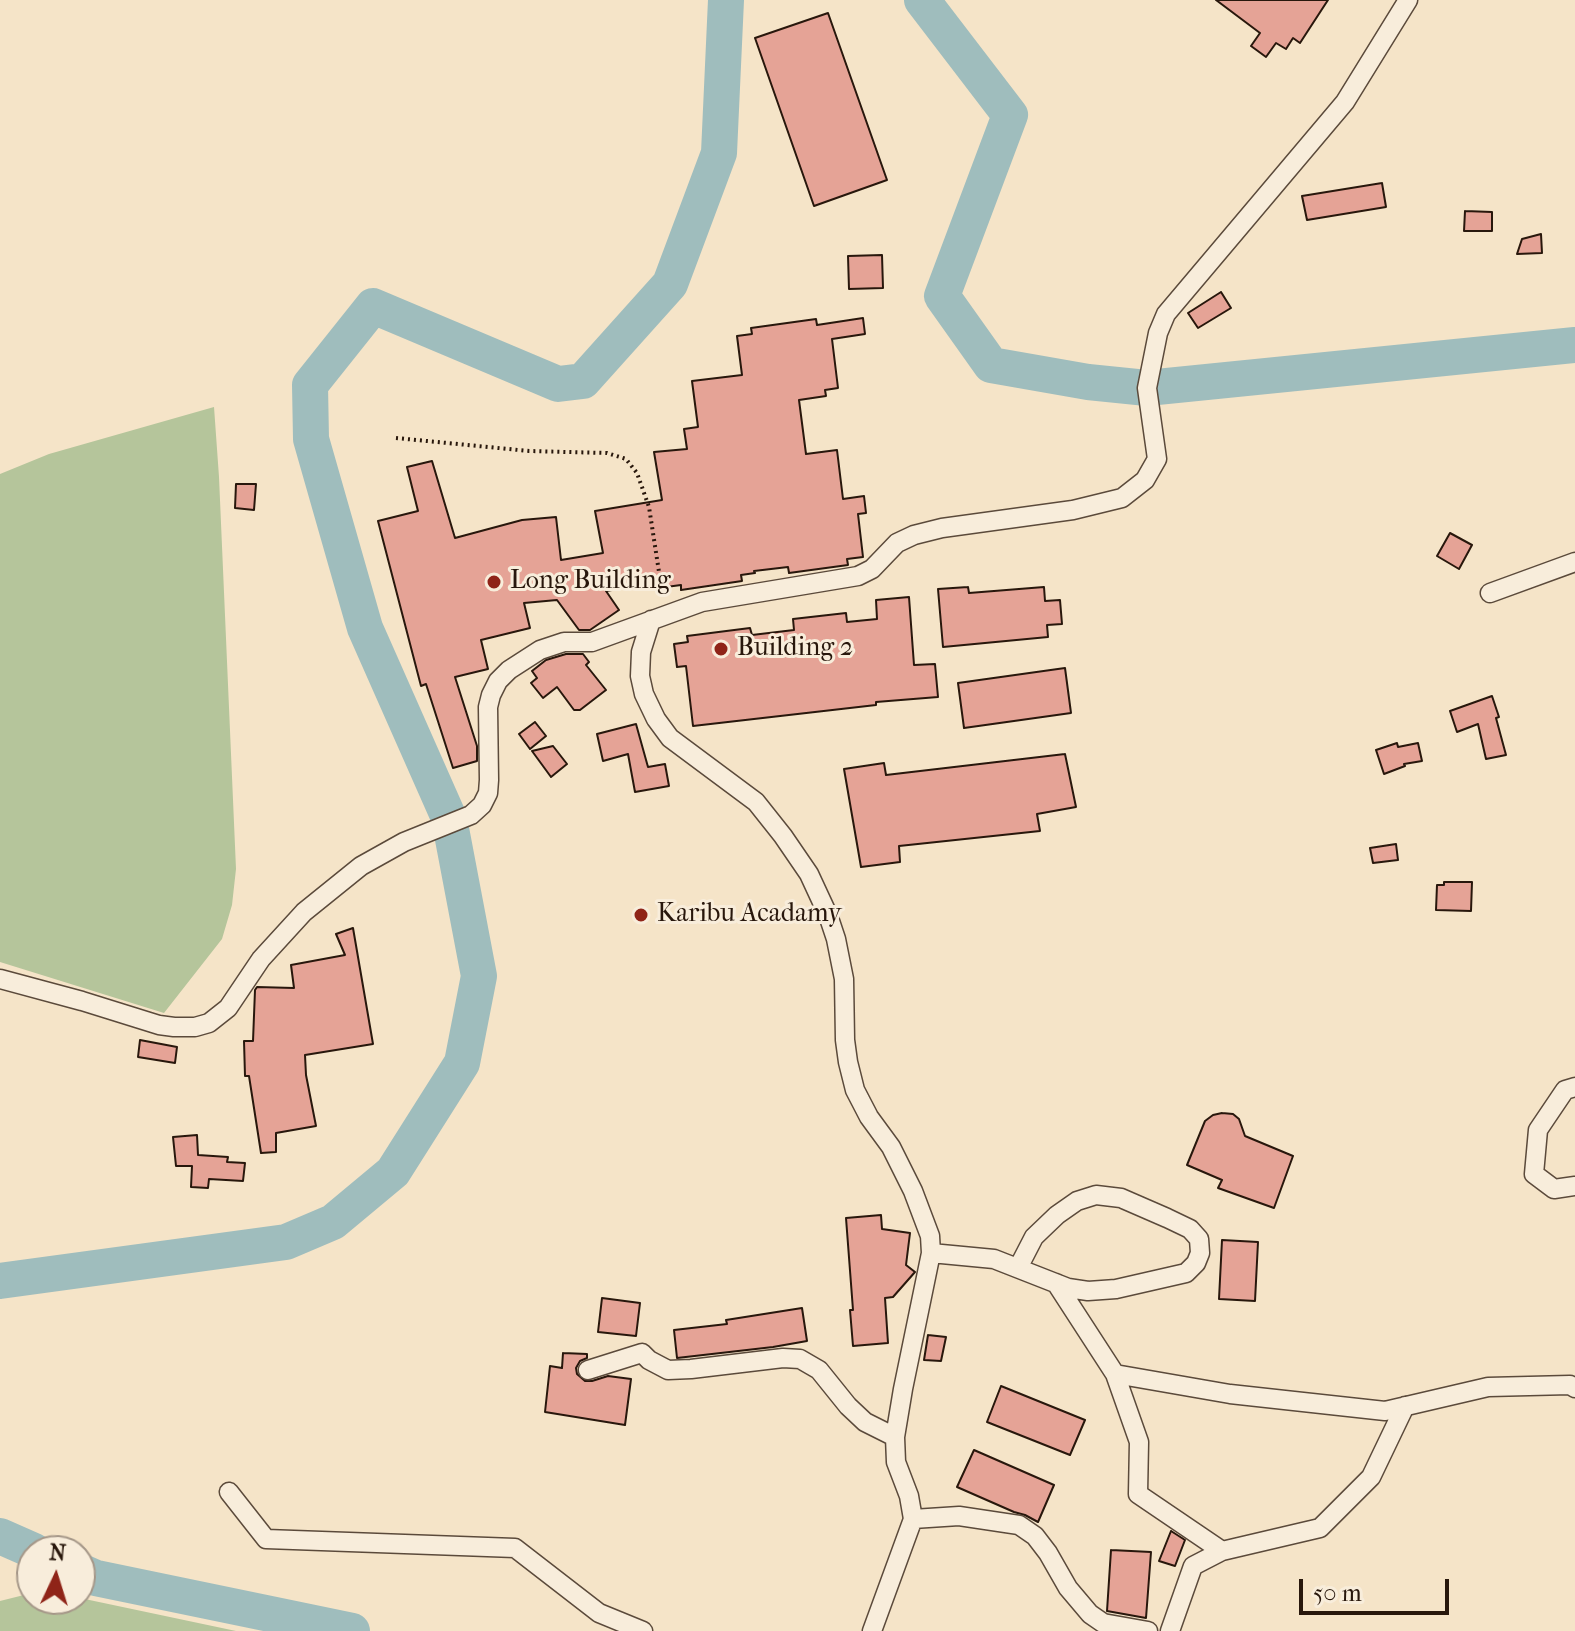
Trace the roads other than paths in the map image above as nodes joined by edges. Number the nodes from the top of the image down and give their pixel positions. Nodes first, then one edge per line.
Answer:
1 (1408, 0) edge
2 (1575, 562) edge
3 (1490, 593) dead end
4 (658, 617) junction
5 (0, 979) edge
6 (1575, 1087) edge
7 (1575, 1186) edge
8 (931, 1253) junction
9 (1018, 1268) junction
10 (1056, 1283) junction
11 (588, 1370) dead end
12 (1115, 1374) junction
13 (1575, 1388) edge
14 (1405, 1406) junction
15 (895, 1437) junction
16 (229, 1492) dead end
17 (913, 1519) junction
18 (1222, 1551) junction
19 (643, 1631) edge
20 (872, 1631) edge
21 (1148, 1631) edge
22 (1170, 1631) edge

1 - 4 street
2 - 3 street
4 - 5 street
4 - 8 street
6 - 7 street
8 - 9 street
8 - 15 street
9 - 10 street
9 - 10 street
10 - 12 street
11 - 15 street
12 - 14 street
12 - 18 street
13 - 14 street
14 - 18 street
15 - 17 street
16 - 19 street
17 - 20 street
17 - 21 street
18 - 22 street

